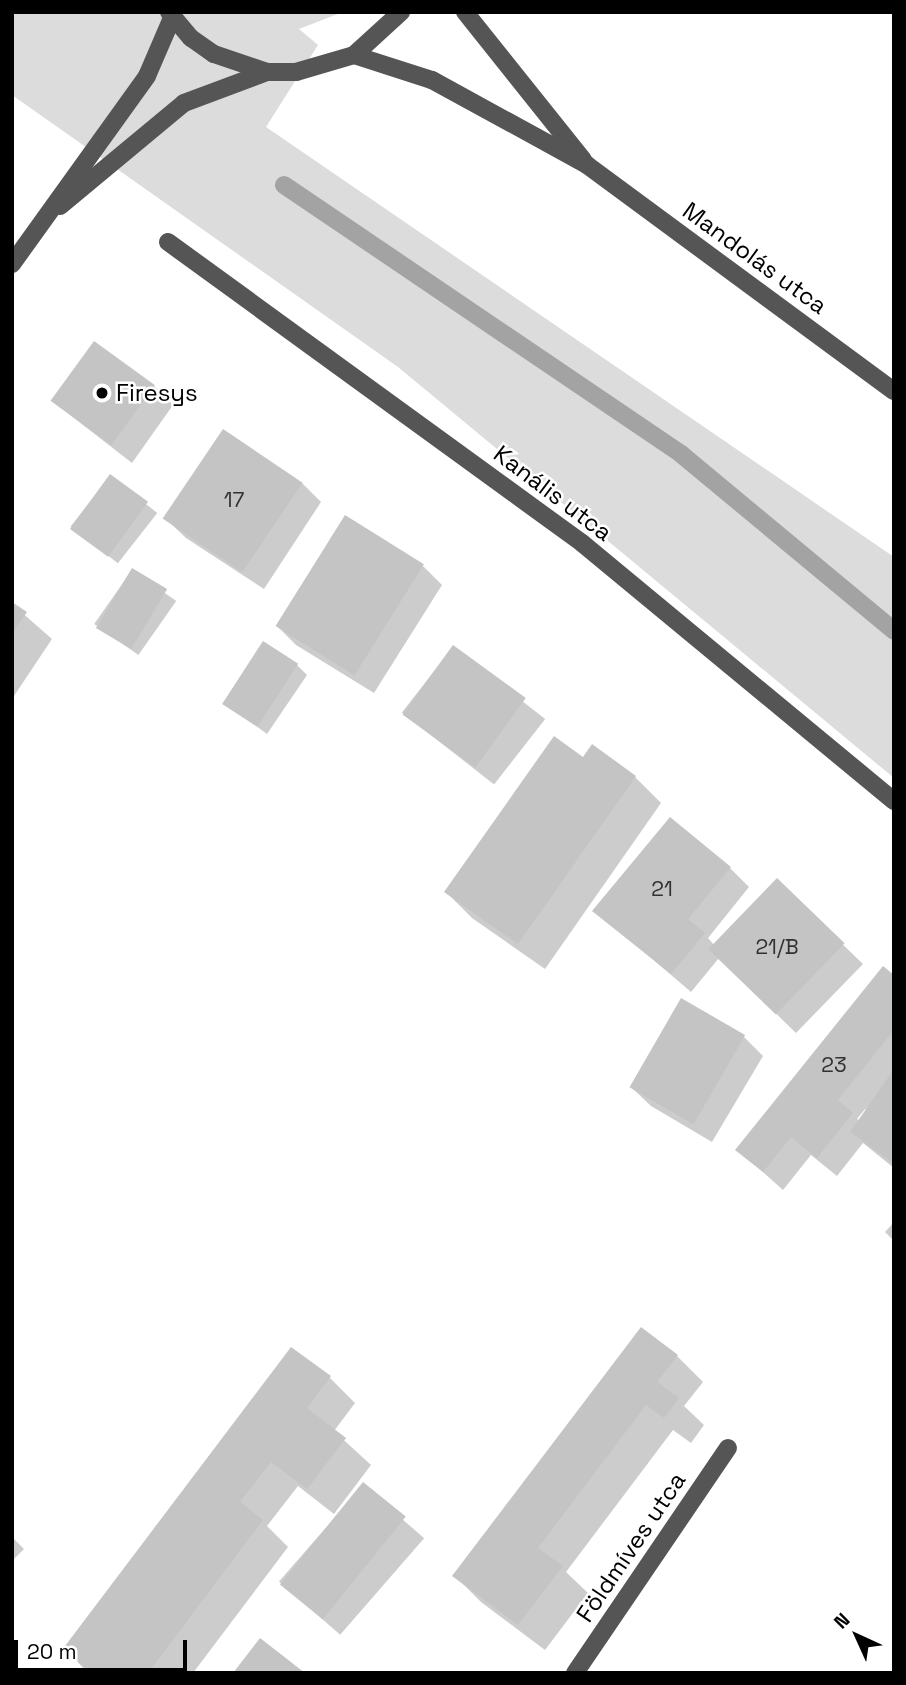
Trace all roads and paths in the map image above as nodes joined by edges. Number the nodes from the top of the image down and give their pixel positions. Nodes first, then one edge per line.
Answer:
1 (401, 12) edge
2 (465, 12) edge
3 (170, 15) edge
4 (354, 55) junction
5 (267, 72) junction
6 (587, 165) junction
7 (38, 224) junction
8 (169, 242) dead end
9 (12, 264) edge
10 (894, 391) edge
11 (894, 801) edge
12 (728, 1448) dead end
13 (575, 1673) edge

1 - 4 street
2 - 6 street, Mandolás utca
3 - 5 street
3 - 7 street
4 - 5 street
4 - 6 street, Mandolás utca
5 - 7 street
6 - 10 street, Mandolás utca
7 - 9 street
8 - 11 street, Kanális utca
12 - 13 street, Földmíves utca

